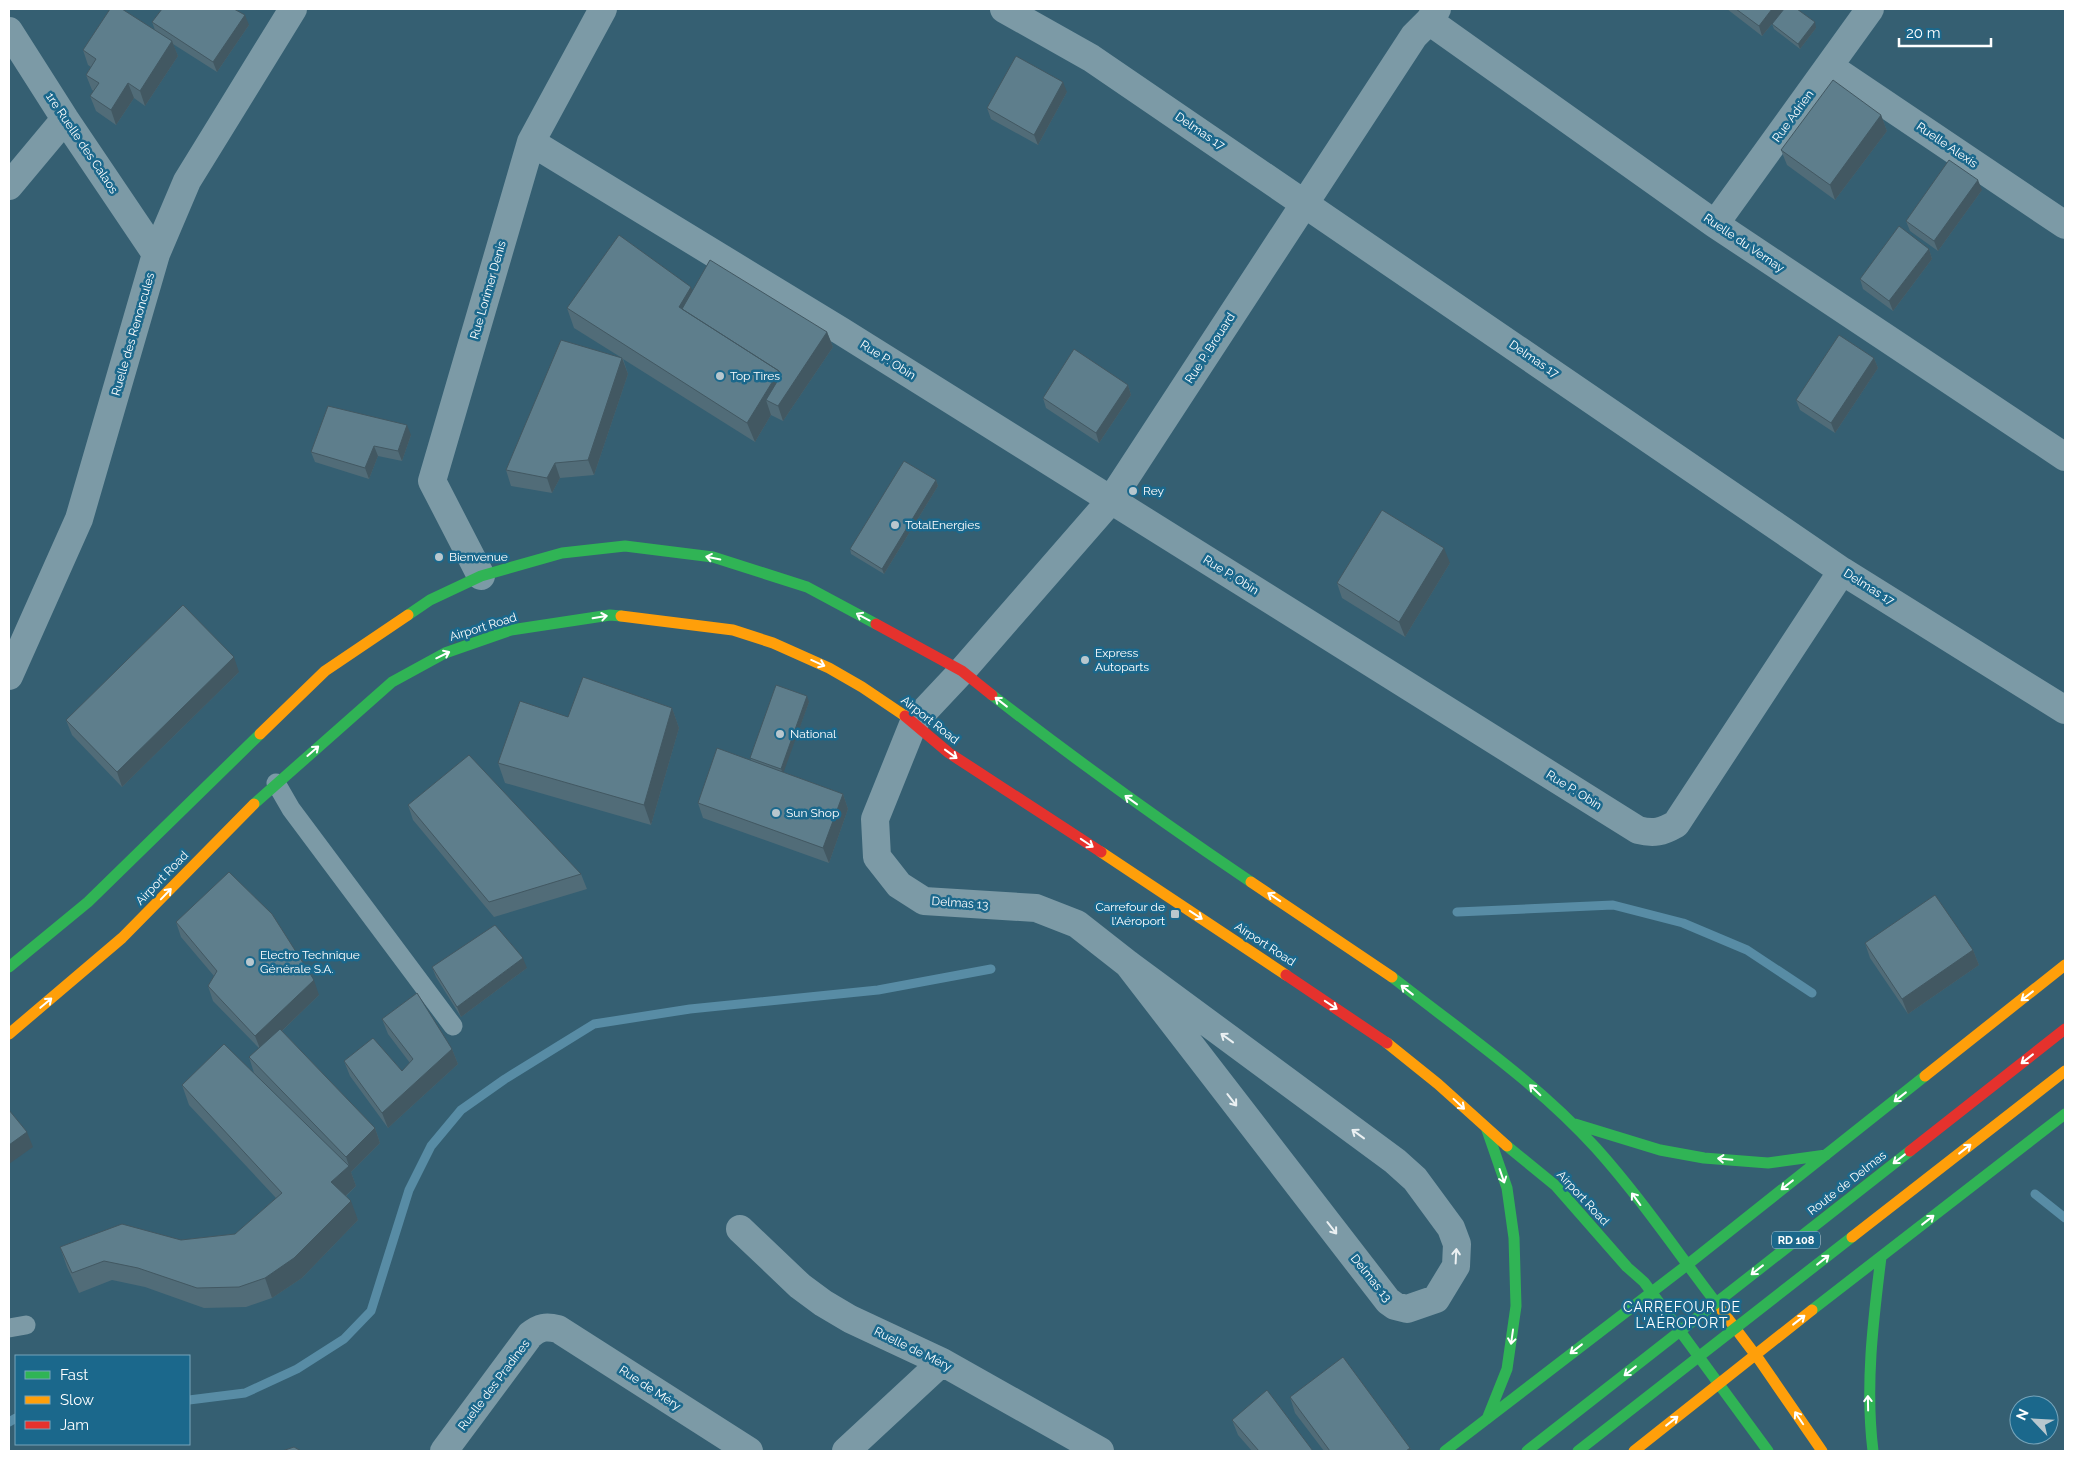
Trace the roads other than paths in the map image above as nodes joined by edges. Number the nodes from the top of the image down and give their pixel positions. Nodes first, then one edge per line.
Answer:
1 (293, 9) edge
2 (603, 9) edge
3 (1004, 9) edge
4 (1870, 9) edge
5 (1433, 15) edge
6 (9, 31) edge
7 (1829, 66) junction
8 (65, 119) junction
9 (531, 142) junction
10 (9, 186) edge
11 (1305, 203) junction
12 (1716, 224) junction
13 (2065, 225) edge
14 (156, 254) junction
15 (2065, 457) edge
16 (1111, 500) junction
17 (1842, 571) junction
18 (481, 576) junction
19 (962, 672) junction
20 (9, 676) edge
21 (2065, 710) edge
22 (914, 722) junction
23 (276, 783) junction
24 (1128, 964) junction
25 (2065, 966) edge
26 (9, 967) edge
27 (453, 1026) dead end
28 (2065, 1029) edge
29 (9, 1034) edge
30 (2065, 1071) edge
31 (2065, 1114) edge
32 (1571, 1123) junction
33 (1487, 1130) junction
34 (1826, 1155) junction
35 (740, 1229) dead end
36 (1881, 1256) junction
37 (1687, 1265) junction
38 (1650, 1292) junction
39 (549, 1327) joint
40 (1755, 1354) junction
41 (942, 1362) junction
42 (1720, 1384) junction
43 (1486, 1419) junction
44 (444, 1451) edge
45 (749, 1451) edge
46 (846, 1451) edge
47 (1100, 1451) edge
48 (1445, 1451) edge
49 (1527, 1451) edge
50 (1578, 1451) edge
51 (1634, 1451) edge
52 (1768, 1451) edge
53 (1822, 1451) edge
54 (1873, 1451) edge

1 - 14 street, Ruelle des Renoncules
2 - 9 street, Rue Lorimer Denis
3 - 11 street, Delmas 17
4 - 7 street, Rue Adrien
5 - 11 street, Rue P. Brouard
5 - 12 street, Ruelle du Vernay
6 - 8 street, 1re Ruelle des Calaos
7 - 12 street, Rue Adrien
7 - 13 street, Ruelle Alexis
8 - 10 street
8 - 14 street, 1re Ruelle des Calaos
9 - 16 street, Rue P. Obin
9 - 18 street, Rue Lorimer Denis
11 - 16 street, Rue P. Brouard
11 - 17 street, Delmas 17
12 - 15 street, Ruelle du Vernay
14 - 20 street, Ruelle des Renoncules
16 - 17 street, Rue P. Obin
16 - 19 street, Rue P. Brouard
17 - 21 street, Delmas 17
19 -> 18 main road
18 - 26 main road
19 - 22 street, Rue P. Brouard
32 -> 19 main road
23 -> 22 main road, Airport Road
22 - 24 street, Delmas 13
22 -> 33 main road, Airport Road
23 - 27 lane
29 -> 23 main road, Airport Road
24 -> 24 street, Delmas 13
25 -> 34 main road
28 -> 49 main road, Route de Delmas / RD 108, bridge
50 -> 30 main road, RD 108, bridge
36 -> 31 main road
34 -> 32 main road
37 -> 32 main road
33 - 38 main road, Airport Road
33 -> 43 main road
34 -> 37 main road
35 - 41 street, Ruelle de Méry
40 -> 36 main road
54 -> 36 main road
37 - 38 main road
37 - 40 main road
38 - 42 main road, Airport Road
38 -> 43 main road
39 - 44 street, Ruelle des Pradines
39 - 45 street, Rue de Méry
40 - 42 main road
53 -> 40 main road
41 - 46 street
41 - 47 street, Ruelle de Méry
51 -> 42 main road
42 - 52 main road, Airport Road
43 - 48 main road

